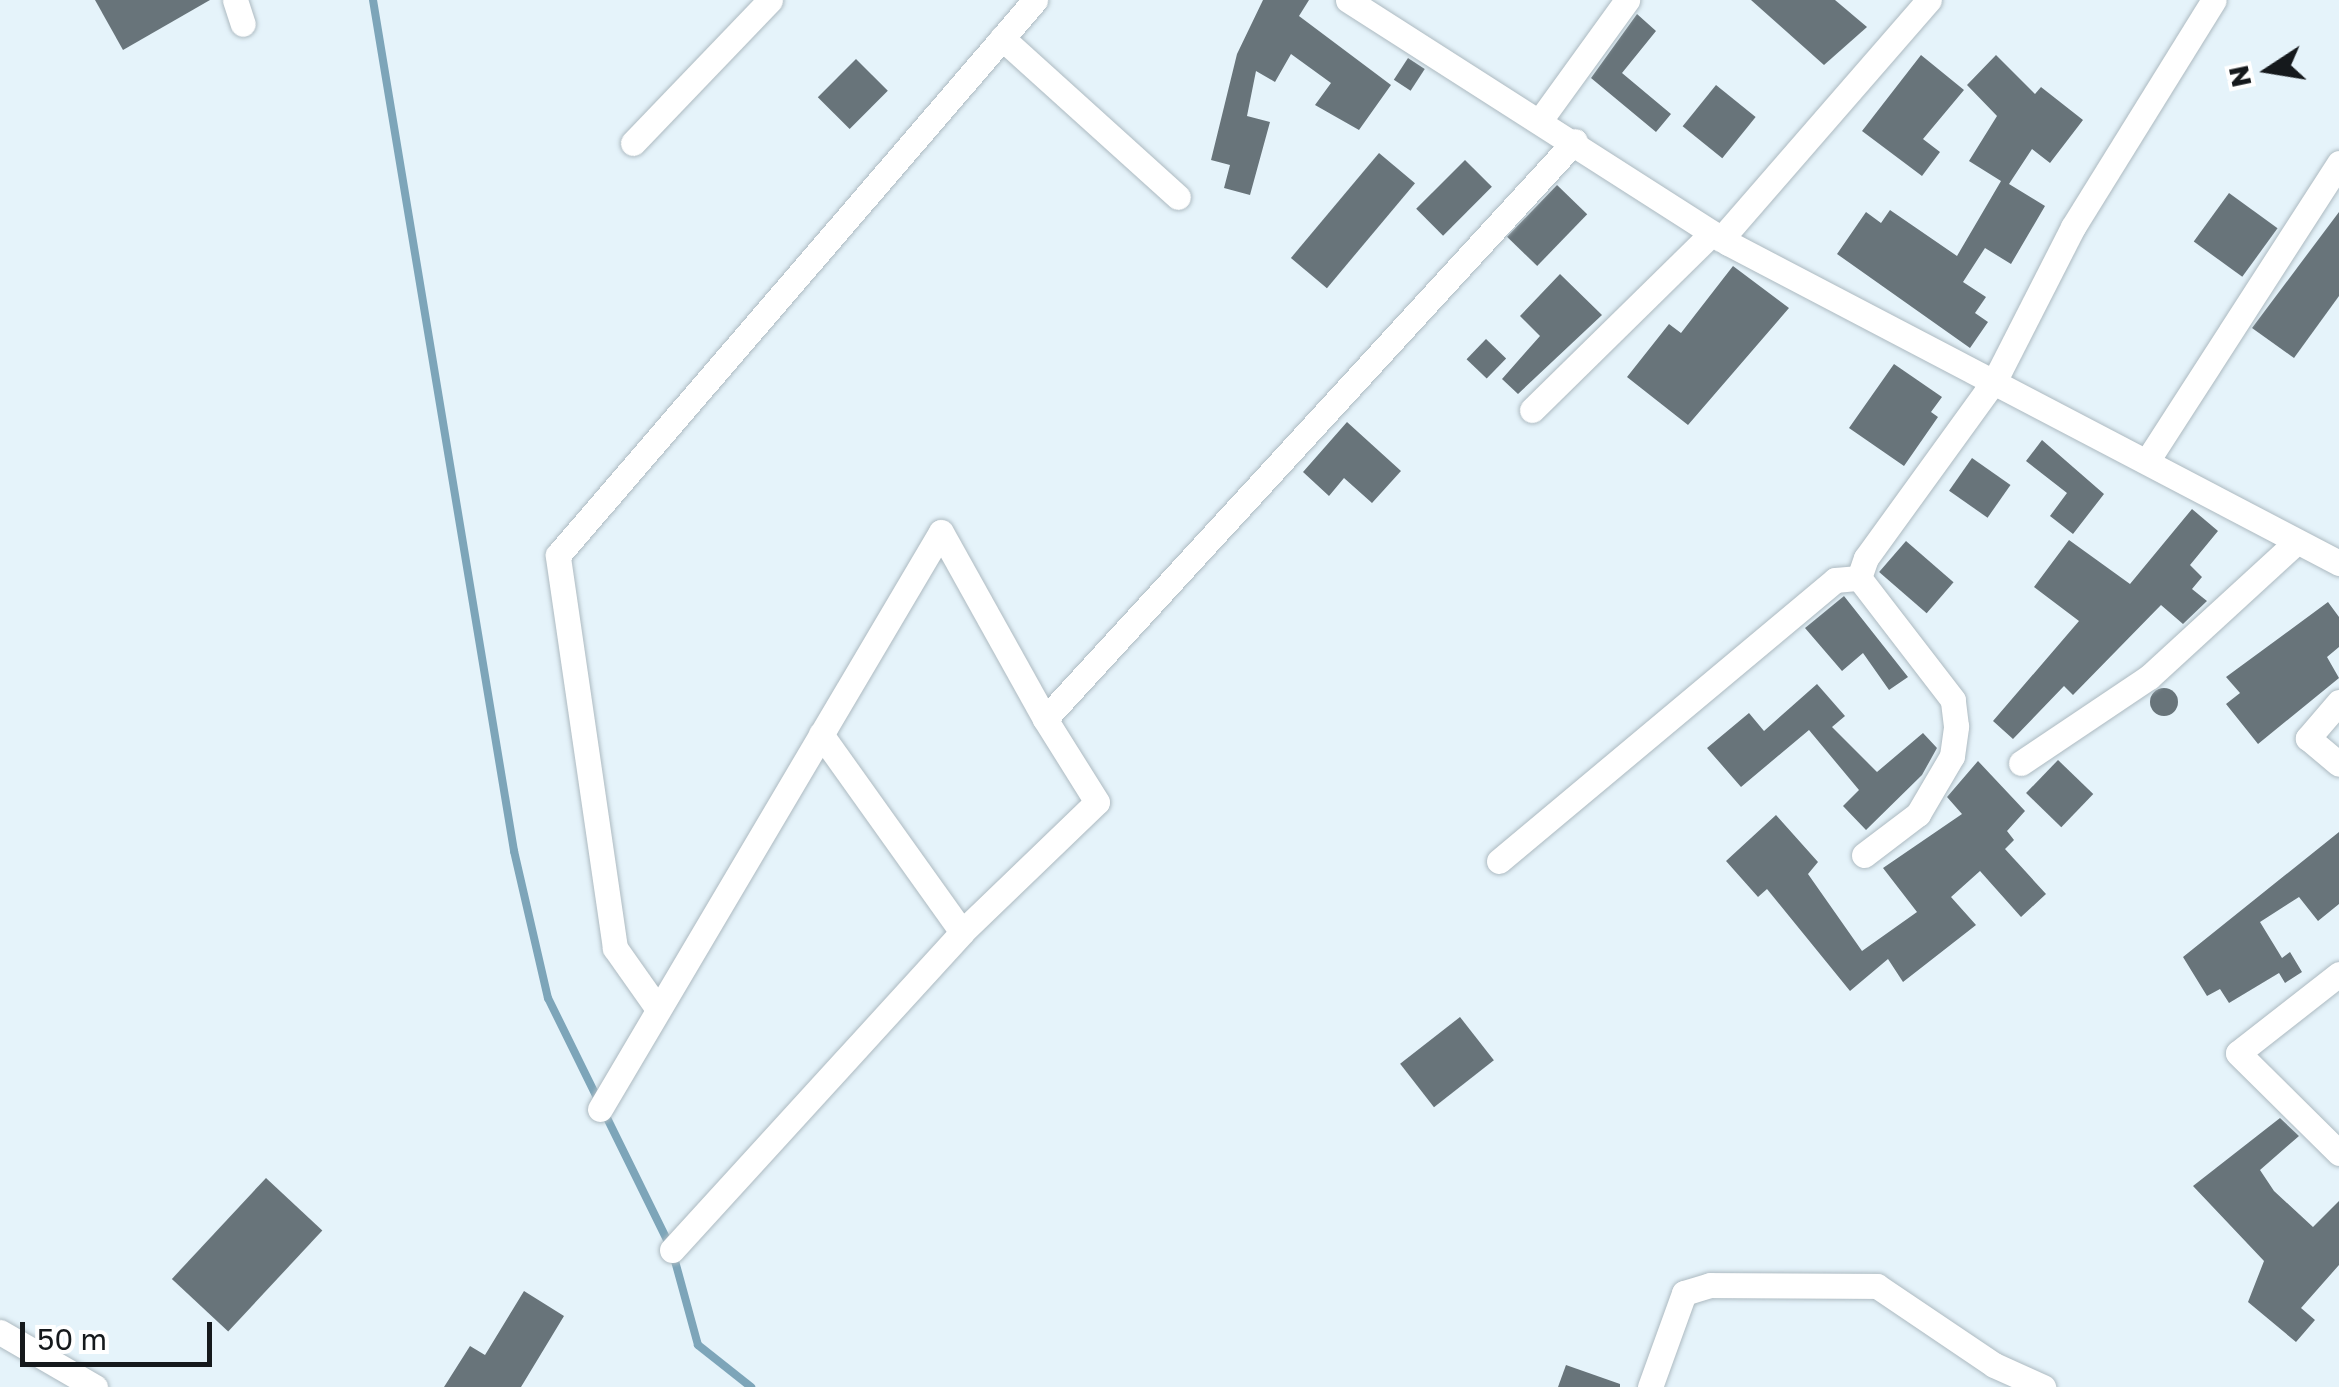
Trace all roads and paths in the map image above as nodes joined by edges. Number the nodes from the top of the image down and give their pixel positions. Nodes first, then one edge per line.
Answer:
1 (770, 0) edge
2 (1035, 0) edge
3 (1348, 0) edge
4 (1627, 0) edge
5 (1930, 0) edge
6 (2214, 0) edge
7 (1002, 38) junction
8 (1541, 119) junction
9 (1574, 142) junction
10 (633, 143) dead end
11 (2339, 163) edge
12 (1178, 197) dead end
13 (1717, 236) junction
14 (1994, 380) junction
15 (1532, 410) dead end
16 (2149, 458) junction
17 (2295, 542) junction
18 (2339, 563) edge
19 (1859, 578) junction
20 (2339, 702) edge
21 (1046, 718) junction
22 (821, 734) junction
23 (2021, 764) dead end
24 (2339, 764) edge
25 (1864, 855) dead end
26 (1499, 861) dead end
27 (962, 932) junction
28 (2339, 974) edge
29 (658, 1009) junction
30 (600, 1109) dead end
31 (2339, 1153) edge
32 (672, 1250) dead end
33 (0, 1332) edge
34 (95, 1387) edge
35 (1650, 1387) edge
36 (2042, 1387) edge

1 - 10 street
2 - 7 street
3 - 8 street
4 - 8 street
5 - 13 street
6 - 14 street
7 - 12 street
7 - 29 street
8 - 9 street
9 - 13 street
9 - 21 street
11 - 16 street
13 - 14 street
13 - 15 street
14 - 16 street
14 - 19 street
16 - 17 street
17 - 18 street
17 - 23 street
19 - 25 street
19 - 26 street
20 - 24 street
21 - 22 street
21 - 27 street
22 - 27 street
22 - 29 street
27 - 32 street
28 - 31 street
29 - 30 street
33 - 34 street
35 - 36 street

